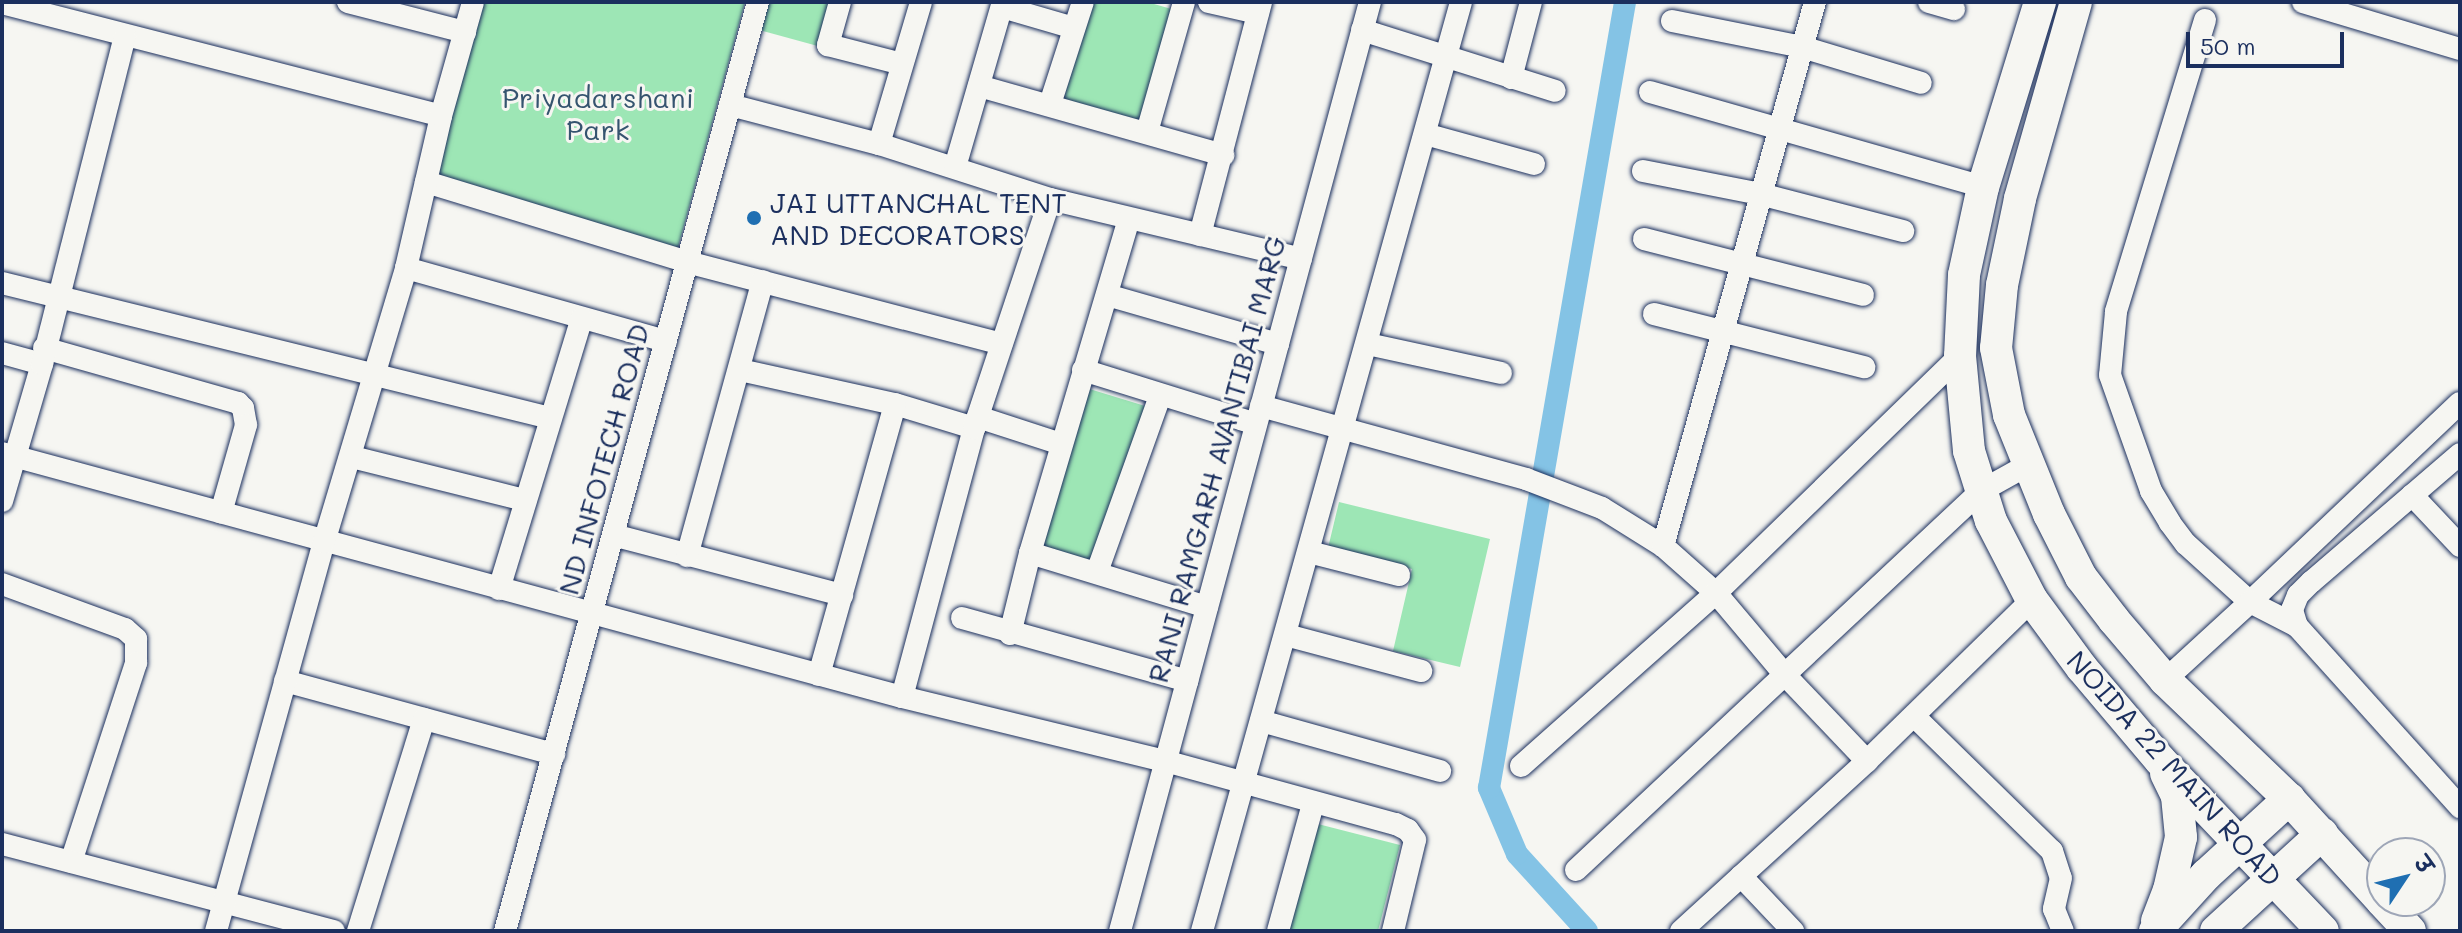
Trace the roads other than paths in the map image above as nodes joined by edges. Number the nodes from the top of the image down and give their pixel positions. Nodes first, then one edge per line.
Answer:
1 (348, 2) edge
2 (473, 2) edge
3 (758, 2) edge
4 (840, 2) edge
5 (921, 2) edge
6 (1083, 2) edge
7 (1184, 2) edge
8 (1209, 2) edge
9 (1370, 2) edge
10 (1461, 2) edge
11 (1531, 2) edge
12 (1815, 2) edge
13 (1929, 2) edge
14 (2076, 2) edge
15 (2303, 2) edge
16 (2, 3) edge
17 (1003, 4) edge
18 (2038, 4) edge
19 (1259, 8) edge
20 (1954, 9) dead end
21 (2353, 10) edge
22 (2205, 20) dead end
23 (1672, 21) dead end
24 (1074, 28) junction
25 (1362, 30) junction
26 (465, 32) junction
27 (125, 37) junction
28 (1802, 47) junction
29 (2460, 49) edge
30 (1447, 56) junction
31 (902, 64) junction
32 (1511, 78) junction
33 (1921, 83) dead end
34 (979, 86) junction
35 (1555, 91) dead end
36 (1650, 92) dead end
37 (1050, 104) junction
38 (730, 105) junction
39 (441, 116) junction
40 (1781, 128) junction
41 (1147, 132) junction
42 (1425, 134) junction
43 (879, 144) junction
44 (1223, 155) junction
45 (1534, 164) dead end
46 (955, 167) junction
47 (1643, 171) dead end
48 (426, 182) junction
49 (1983, 187) junction
50 (1760, 194) junction
51 (1050, 199) junction
52 (1129, 219) junction
53 (1903, 231) dead end
54 (1200, 235) junction
55 (1644, 239) dead end
56 (1301, 259) junction
57 (687, 262) junction
58 (1742, 265) junction
59 (406, 268) junction
60 (763, 281) junction
61 (2, 283) edge
62 (1107, 295) junction
63 (1863, 295) dead end
64 (57, 297) junction
65 (1654, 314) dead end
66 (582, 318) junction
67 (1721, 329) junction
68 (666, 341) junction
69 (1001, 344) junction
70 (1278, 344) junction
71 (1368, 344) junction
72 (2, 353) edge
73 (43, 356) junction
74 (1960, 356) junction
75 (1864, 367) dead end
76 (740, 370) junction
77 (1083, 370) junction
78 (1501, 373) dead end
79 (375, 378) junction
80 (1160, 396) junction
81 (2460, 403) edge
82 (895, 404) junction
83 (1259, 415) junction
84 (550, 418) junction
85 (976, 422) junction
86 (1343, 428) junction
87 (1061, 444) junction
88 (2460, 454) edge
89 (9, 455) edge
90 (352, 457) junction
91 (2028, 465) junction
92 (1981, 491) junction
93 (2412, 495) junction
94 (524, 500) junction
95 (2, 501) edge
96 (221, 513) junction
97 (613, 535) junction
98 (324, 542) junction
99 (1663, 546) junction
100 (2460, 546) edge
101 (1309, 552) junction
102 (1030, 553) junction
103 (687, 556) junction
104 (1097, 572) junction
105 (1399, 575) dead end
106 (2, 584) edge
107 (499, 589) junction
108 (1716, 593) junction
109 (842, 595) junction
110 (2032, 600) junction
111 (2250, 602) junction
112 (1207, 607) junction
113 (592, 614) junction
114 (962, 618) dead end
115 (2297, 626) junction
116 (1010, 634) junction
117 (1286, 635) junction
118 (1421, 671) dead end
119 (819, 675) junction
120 (1785, 675) junction
121 (2165, 680) junction
122 (285, 681) junction
123 (1187, 681) junction
124 (902, 697) junction
125 (1914, 716) junction
126 (424, 719) junction
127 (1261, 721) junction
128 (554, 754) junction
129 (2160, 760) junction
130 (1165, 761) junction
131 (1867, 761) junction
132 (1521, 766) dead end
133 (1440, 771) dead end
134 (1244, 784) junction
135 (2289, 799) junction
136 (1313, 804) junction
137 (2460, 807) edge
138 (2322, 834) junction
139 (2, 844) edge
140 (2239, 844) junction
141 (71, 862) junction
142 (1576, 870) dead end
143 (1741, 876) junction
144 (2271, 878) junction
145 (2366, 883) edge
146 (224, 902) junction
147 (216, 931) edge
148 (334, 931) edge
149 (358, 931) edge
150 (505, 931) edge
151 (1120, 931) edge
152 (1202, 931) edge
153 (1278, 931) edge
154 (1393, 931) edge
155 (1681, 931) edge
156 (1793, 931) edge
157 (2063, 931) edge
158 (2154, 931) edge
159 (2216, 931) edge
160 (2323, 931) edge

1 - 26 street
2 - 26 street
3 - 38 street, ND INFOTECH ROAD
4 - 31 street
5 - 31 street
6 - 24 street
7 - 41 street
8 - 19 street
9 - 25 street, RANI RAMGARH AVANTIBAI MARG
10 - 30 street
11 - 32 street
12 - 28 street
13 - 20 street
14 - 91 street, NOIDA 22 MAIN ROAD
15 - 21 street
16 - 27 street
17 - 24 street
17 - 34 street
18 - 49 street, NOIDA 22 MAIN ROAD
19 - 44 street
21 - 29 street
22 - 111 street
23 - 28 street
24 - 37 street
25 - 30 street
25 - 56 street, RANI RAMGARH AVANTIBAI MARG
26 - 39 street
27 - 39 street
27 - 64 street
28 - 33 street
28 - 40 street
30 - 32 street
30 - 42 street
31 - 43 street
32 - 35 street
34 - 37 street
34 - 46 street
36 - 40 street
37 - 41 street
38 - 43 street
38 - 57 street, ND INFOTECH ROAD
39 - 48 street
40 - 49 street
40 - 50 street
41 - 44 street
42 - 45 street
42 - 71 street
43 - 46 street
44 - 54 street
46 - 51 street
47 - 50 street
48 - 57 street
48 - 59 street
49 - 74 street, NOIDA 22 MAIN ROAD
50 - 53 street
50 - 58 street
51 - 52 street
51 - 69 street
52 - 54 street
52 - 62 street
54 - 56 street
55 - 58 street
56 - 70 street, RANI RAMGARH AVANTIBAI MARG
57 - 60 street
57 - 68 street, ND INFOTECH ROAD
58 - 63 street
58 - 67 street
59 - 66 street
59 - 79 street
60 - 69 street
60 - 76 street
61 - 64 street
62 - 70 street
62 - 77 street
64 - 73 street
64 - 79 street
65 - 67 street
66 - 68 street
66 - 84 street
67 - 75 street
67 - 99 street
68 - 97 street, ND INFOTECH ROAD
69 - 85 street
70 - 83 street, RANI RAMGARH AVANTIBAI MARG
71 - 78 street
71 - 86 street
72 - 73 street
73 - 89 street
73 - 96 street
74 - 92 street, NOIDA 22 MAIN ROAD
74 - 108 street
76 - 82 street
76 - 103 street
77 - 80 street
77 - 87 street
79 - 84 street
79 - 90 street
80 - 83 street
80 - 104 street
81 - 111 street
82 - 85 street
82 - 109 street
83 - 86 street
83 - 112 street, RANI RAMGARH AVANTIBAI MARG
84 - 94 street
85 - 87 street
85 - 124 street
86 - 99 street
86 - 101 street
87 - 102 street
88 - 93 street
89 - 95 street
89 - 96 street
90 - 94 street
90 - 98 street
91 - 92 street
91 - 121 street, NOIDA 22 MAIN ROAD
92 - 110 street, NOIDA 22 MAIN ROAD
92 - 120 street
93 - 100 street
93 - 115 street
94 - 107 street
96 - 98 street
97 - 103 street
97 - 113 street, ND INFOTECH ROAD
98 - 107 street
98 - 122 street
99 - 108 street
101 - 105 street
101 - 117 street
102 - 104 street
102 - 116 street
103 - 109 street
104 - 112 street
106 - 141 street
107 - 113 street
108 - 120 street
108 - 132 street
109 - 119 street
110 - 125 street
110 - 129 street, NOIDA 22 MAIN ROAD
111 - 115 street
111 - 121 street
112 - 123 street, RANI RAMGARH AVANTIBAI MARG
113 - 119 street
113 - 128 street, ND INFOTECH ROAD
114 - 116 street
115 - 137 street
116 - 123 street
117 - 118 street
117 - 127 street
119 - 124 street
120 - 131 street
120 - 142 street
121 - 135 street, NOIDA 22 MAIN ROAD
122 - 126 street
122 - 146 street
123 - 130 street, RANI RAMGARH AVANTIBAI MARG
124 - 130 street
125 - 131 street
125 - 157 street
126 - 128 street
126 - 149 street
127 - 133 street
127 - 134 street
128 - 150 street, ND INFOTECH ROAD
129 - 140 street, NOIDA 22 MAIN ROAD
129 - 158 street
130 - 134 street
130 - 151 street, RANI RAMGARH AVANTIBAI MARG
131 - 143 street
134 - 136 street
134 - 152 street
135 - 138 street, NOIDA 22 MAIN ROAD
135 - 140 street
136 - 153 street
136 - 154 street
138 - 144 street
138 - 145 street, NOIDA 22 MAIN ROAD
139 - 141 street
140 - 144 street, NOIDA 22 MAIN ROAD
140 - 158 street
141 - 146 street
143 - 155 street
143 - 156 street
144 - 159 street
144 - 160 street, NOIDA 22 MAIN ROAD
146 - 147 street
146 - 148 street

